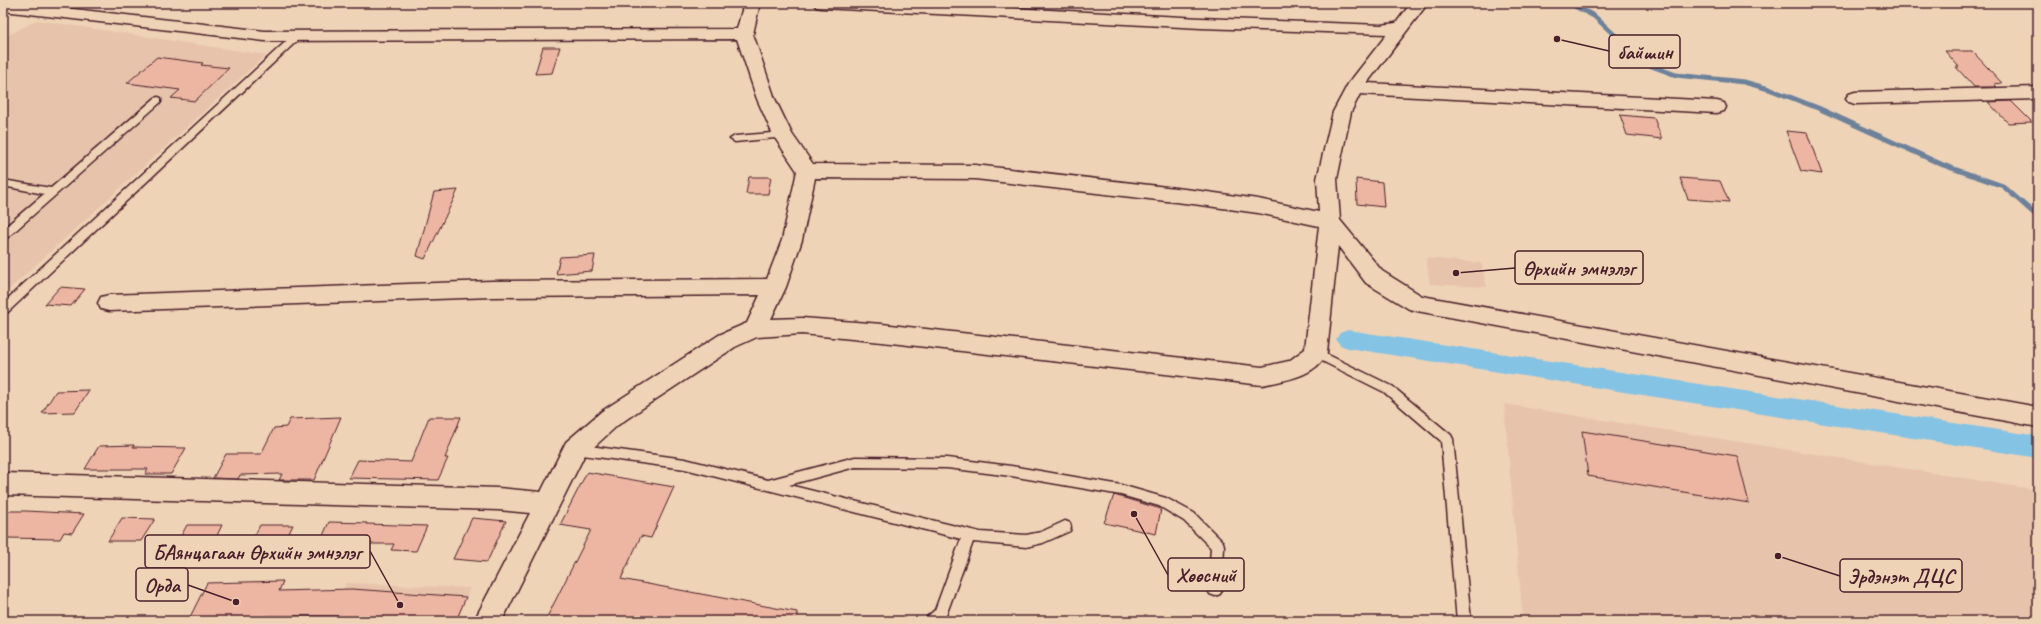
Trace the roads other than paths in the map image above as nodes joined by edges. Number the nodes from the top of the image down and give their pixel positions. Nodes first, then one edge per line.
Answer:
1 (752, 3) edge
2 (822, 3) edge
3 (1420, 3) edge
4 (3, 6) edge
5 (1401, 27) junction
6 (744, 34) junction
7 (297, 36) junction
8 (1354, 88) junction
9 (2038, 93) edge
10 (1855, 98) dead end
11 (158, 100) dead end
12 (1717, 107) dead end
13 (783, 135) junction
14 (735, 139) dead end
15 (807, 171) junction
16 (3, 183) edge
17 (54, 192) junction
18 (1330, 222) junction
19 (3, 235) edge
20 (775, 287) junction
21 (109, 303) dead end
22 (3, 310) edge
23 (755, 329) junction
24 (1316, 353) junction
25 (2038, 417) edge
26 (575, 449) junction
27 (3, 484) edge
28 (768, 485) junction
29 (548, 504) junction
30 (1065, 526) dead end
31 (969, 535) junction
32 (1215, 590) dead end
33 (488, 621) edge
34 (932, 621) edge
35 (1464, 621) edge

1 - 6 street
2 - 5 street
3 - 5 street
4 - 7 street
5 - 8 street
6 - 7 street
6 - 13 street
7 - 22 lane
8 - 12 street
8 - 18 street
9 - 10 street
11 - 17 lane
13 - 14 lane
13 - 15 street
15 - 18 street
15 - 20 street
16 - 17 lane
17 - 19 lane
18 - 24 street
18 - 25 street
20 - 21 street
20 - 23 street
23 - 24 street
23 - 26 street
24 - 35 lane
26 - 28 lane
26 - 29 street
27 - 29 street
28 - 31 lane
28 - 32 lane
29 - 33 street
30 - 31 lane
31 - 34 lane

